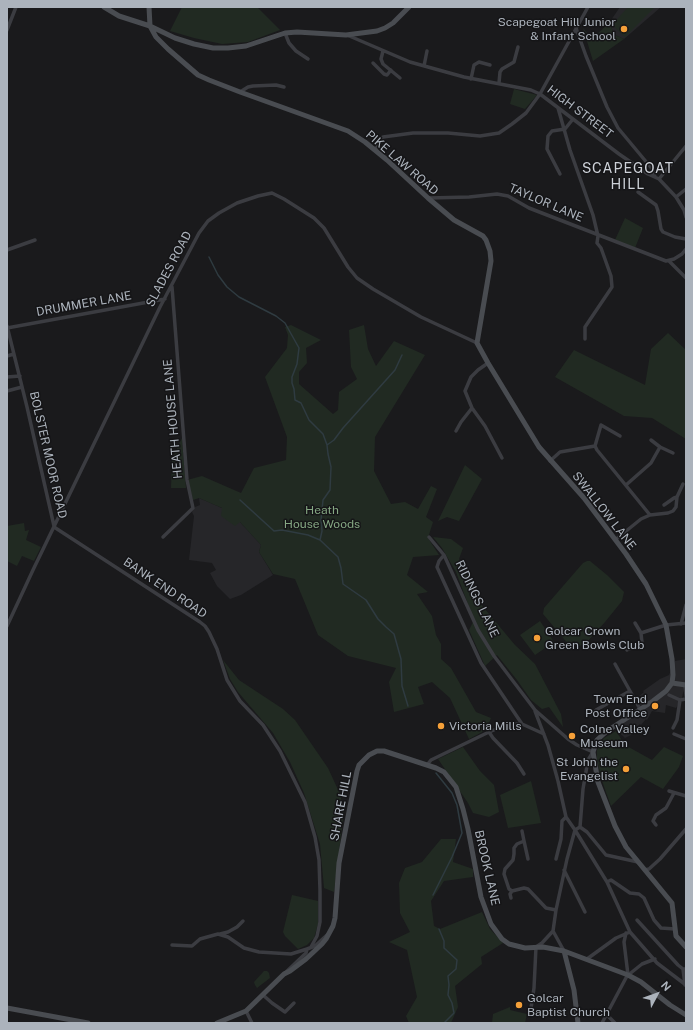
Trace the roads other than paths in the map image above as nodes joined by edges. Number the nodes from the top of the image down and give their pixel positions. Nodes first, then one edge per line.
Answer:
1 (16, 7) edge
2 (104, 7) edge
3 (149, 7) edge
4 (409, 7) edge
5 (588, 7) edge
6 (150, 26) junction
7 (576, 28) junction
8 (7, 30) edge
9 (285, 33) junction
10 (346, 35) junction
11 (518, 47) dead end
12 (383, 51) junction
13 (427, 51) dead end
14 (308, 59) dead end
15 (373, 63) dead end
16 (490, 65) dead end
17 (424, 66) junction
18 (391, 70) junction
19 (400, 78) dead end
20 (471, 79) junction
21 (499, 83) junction
22 (284, 87) dead end
23 (240, 92) junction
24 (540, 94) junction
25 (558, 108) junction
26 (573, 119) junction
27 (564, 129) junction
28 (686, 146) edge
29 (376, 151) junction
30 (560, 174) dead end
31 (657, 178) junction
32 (686, 189) edge
33 (638, 192) dead end
34 (676, 197) junction
35 (428, 198) junction
36 (686, 217) edge
37 (598, 236) junction
38 (686, 239) edge
39 (35, 240) dead end
40 (686, 249) edge
41 (7, 250) edge
42 (669, 261) junction
43 (686, 278) edge
44 (172, 286) junction
45 (165, 299) junction
46 (7, 327) edge
47 (585, 339) dead end
48 (477, 343) junction
49 (14, 354) junction
50 (7, 356) edge
51 (488, 363) junction
52 (20, 376) junction
53 (7, 377) edge
54 (22, 387) junction
55 (7, 391) edge
56 (472, 408) junction
57 (456, 431) dead end
58 (620, 436) dead end
59 (651, 440) dead end
60 (595, 446) junction
61 (660, 448) junction
62 (672, 453) dead end
63 (502, 458) dead end
64 (550, 461) junction
65 (683, 484) dead end
66 (626, 485) junction
67 (677, 497) junction
68 (664, 505) dead end
69 (650, 515) junction
70 (54, 527) junction
71 (163, 537) dead end
72 (429, 537) dead end
73 (615, 540) junction
74 (444, 555) junction
75 (686, 605) edge
76 (635, 623) dead end
77 (686, 623) edge
78 (681, 624) junction
79 (666, 625) junction
80 (7, 626) edge
81 (641, 633) junction
82 (627, 650) dead end
83 (615, 664) dead end
84 (672, 683) junction
85 (686, 685) edge
86 (630, 691) junction
87 (669, 695) dead end
88 (686, 696) edge
89 (686, 699) edge
90 (680, 700) junction
91 (535, 710) junction
92 (596, 710) dead end
93 (640, 710) junction
94 (522, 724) junction
95 (673, 728) dead end
96 (489, 732) junction
97 (544, 734) junction
98 (674, 734) dead end
99 (686, 740) edge
100 (593, 752) junction
101 (427, 765) junction
102 (436, 768) joint
103 (524, 774) dead end
104 (669, 791) dead end
105 (674, 793) junction
106 (686, 796) edge
107 (566, 817) junction
108 (656, 825) dead end
109 (580, 827) junction
110 (686, 829) edge
111 (575, 830) junction
112 (522, 831) dead end
113 (524, 841) junction
114 (528, 859) dead end
115 (556, 859) dead end
116 (638, 862) junction
117 (564, 870) junction
118 (645, 870) junction
119 (606, 882) junction
120 (512, 891) junction
121 (511, 898) dead end
122 (556, 910) junction
123 (585, 912) dead end
124 (637, 920) dead end
125 (243, 921) dead end
126 (675, 929) junction
127 (553, 931) junction
128 (628, 932) junction
129 (329, 933) junction
130 (218, 934) junction
131 (172, 945) dead end
132 (536, 947) junction
133 (686, 947) edge
134 (309, 948) junction
135 (564, 951) junction
136 (587, 959) junction
137 (655, 959) junction
138 (685, 969) edge
139 (284, 974) junction
140 (628, 975) junction
141 (686, 985) edge
142 (263, 995) junction
143 (294, 1003) dead end
144 (7, 1008) edge
145 (246, 1011) junction
146 (606, 1014) junction
147 (530, 1015) dead end
148 (686, 1015) edge
149 (88, 1023) edge
150 (217, 1023) edge
151 (252, 1023) edge
152 (578, 1023) edge
153 (602, 1023) edge
154 (615, 1023) edge

1 - 8 street
2 - 6 street
3 - 6 street
4 - 10 street
5 - 7 street
6 - 9 street
6 - 23 street, PIKE LAW ROAD
7 - 24 street
7 - 31 street
9 - 10 street
9 - 14 street
10 - 12 street, HIGH STREET
11 - 21 street
12 - 17 street, HIGH STREET
12 - 18 street
13 - 17 street
15 - 18 street
16 - 20 street
17 - 20 street, HIGH STREET
18 - 19 street
20 - 21 street, HIGH STREET
21 - 24 street, HIGH STREET
22 - 23 street
23 - 29 street, PIKE LAW ROAD
24 - 25 street, HIGH STREET
24 - 29 street
25 - 26 street, HIGH STREET
25 - 27 street
26 - 27 street
26 - 31 street, HIGH STREET
27 - 30 street
27 - 37 street
28 - 31 street
29 - 35 street, PIKE LAW ROAD
31 - 34 street, HIGH STREET
32 - 34 street
33 - 38 street
34 - 36 street, HIGH STREET
35 - 37 street, TAYLOR LANE
35 - 48 street, PIKE LAW ROAD
37 - 42 street, TAYLOR LANE
37 - 47 street
39 - 41 street
40 - 42 street
42 - 43 street
44 - 45 street, SLADES ROAD
44 - 48 street, SLADES ROAD
44 - 71 street, HEATH HOUSE LANE
45 - 46 street, DRUMMER LANE
45 - 70 street, SLADES ROAD
46 - 49 street, BOLSTER MOOR ROAD
48 - 51 street, SWALLOW LANE
49 - 50 street
49 - 52 street, BOLSTER MOOR ROAD
51 - 56 street
51 - 64 street, SWALLOW LANE
52 - 53 street
52 - 54 street, BOLSTER MOOR ROAD
54 - 55 street, BOLSTER MOOR ROAD
54 - 70 street, BOLSTER MOOR ROAD
56 - 57 street
56 - 63 street
58 - 60 street
59 - 61 street
60 - 64 street
60 - 66 street
61 - 62 street
61 - 66 street
64 - 73 street, SWALLOW LANE
65 - 67 street
66 - 69 street
67 - 68 street
67 - 69 street
69 - 73 street
70 - 80 street, SLADES ROAD
70 - 134 street, BANK END ROAD
72 - 74 street, RIDINGS LANE
73 - 79 street, SWALLOW LANE
74 - 91 street, RIDINGS LANE
74 - 94 street
75 - 78 street
76 - 81 street
77 - 78 street
78 - 79 street
79 - 81 street
79 - 84 street, SWALLOW LANE
81 - 82 street
83 - 86 street
84 - 85 street
84 - 93 street
85 - 88 street
86 - 92 street
86 - 93 street
87 - 90 street
89 - 90 street
90 - 95 street
91 - 97 street
91 - 100 street
93 - 100 street
94 - 96 street
94 - 97 street
96 - 101 street
96 - 103 street
97 - 107 street
98 - 99 street
100 - 109 street
100 - 116 street
101 - 102 street, SHARE HILL
101 - 129 street, SHARE HILL
102 - 132 street, BROOK LANE
104 - 105 street
105 - 106 street
105 - 108 street
107 - 111 street
107 - 115 street
109 - 111 street
109 - 116 street
110 - 118 street
111 - 117 street
111 - 119 street
112 - 113 street
113 - 114 street
113 - 120 street
116 - 118 street
117 - 122 street
117 - 123 street
118 - 126 street
119 - 126 street
119 - 128 street
120 - 121 street
120 - 122 street
122 - 127 street
124 - 138 street
125 - 130 street
126 - 133 street
127 - 132 street
127 - 135 street
128 - 136 street
128 - 137 street
128 - 140 street
129 - 134 street
129 - 139 street
130 - 131 street
130 - 134 street
132 - 135 street, BROOK LANE
132 - 147 street
134 - 139 street
135 - 136 street, BROOK LANE
135 - 152 street
136 - 140 street, BROOK LANE
137 - 140 street
137 - 141 street
138 - 141 street
139 - 142 street
140 - 146 street
140 - 148 street, BROOK LANE
142 - 143 street
142 - 145 street
144 - 149 street
145 - 150 street
145 - 151 street
146 - 153 street
146 - 154 street

